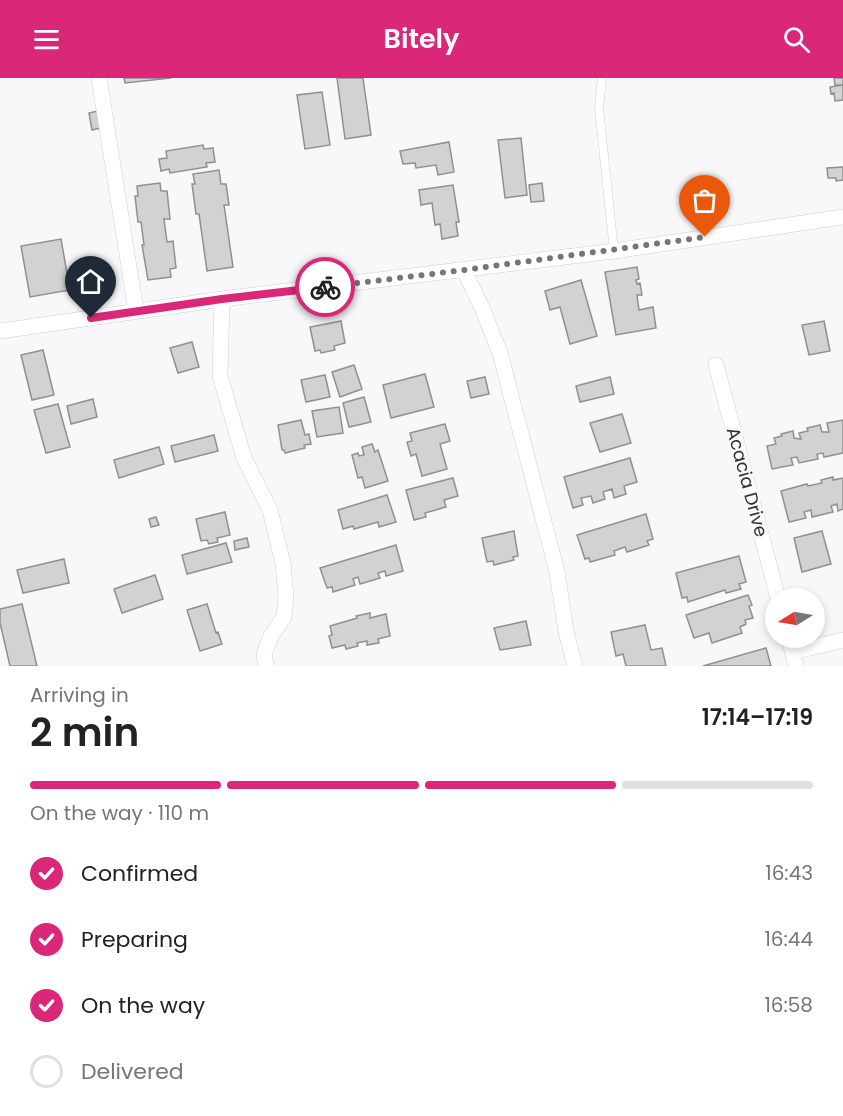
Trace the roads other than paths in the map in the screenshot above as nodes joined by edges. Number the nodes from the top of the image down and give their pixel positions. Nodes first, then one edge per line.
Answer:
1 (99, 78) edge
2 (602, 78) edge
3 (843, 217) edge
4 (614, 251) junction
5 (464, 270) junction
6 (222, 299) junction
7 (136, 311) junction
8 (0, 331) edge
9 (716, 365) dead end
10 (775, 588) edge
11 (843, 640) edge
12 (793, 652) edge
13 (266, 666) edge
14 (575, 666) edge

1 - 7 street
2 - 4 lane
3 - 4 street
4 - 5 street
5 - 6 street
5 - 14 street
6 - 7 street
6 - 13 street
7 - 8 street
9 - 10 street, Acacia Drive
11 - 12 street

